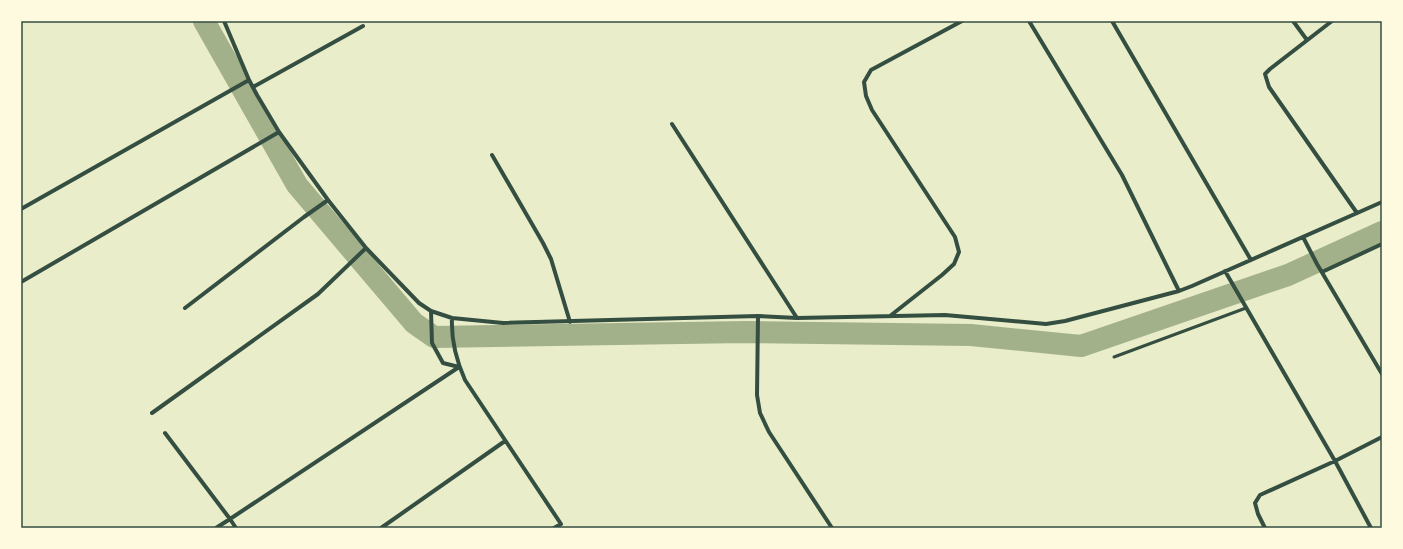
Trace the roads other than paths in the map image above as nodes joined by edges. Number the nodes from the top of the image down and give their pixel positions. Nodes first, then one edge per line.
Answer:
1 (224, 21) edge
2 (962, 21) edge
3 (1029, 21) edge
4 (1112, 21) edge
5 (1293, 21) edge
6 (1332, 21) edge
7 (363, 26) dead end
8 (1307, 40) junction
9 (249, 80) junction
10 (252, 87) junction
11 (672, 124) dead end
12 (279, 132) junction
13 (492, 155) dead end
14 (328, 200) junction
15 (1382, 202) edge
16 (21, 209) edge
17 (1357, 213) junction
18 (1303, 237) junction
19 (1382, 244) edge
20 (366, 248) junction
21 (1251, 260) junction
22 (1225, 271) junction
23 (1322, 272) junction
24 (21, 282) edge
25 (1179, 291) junction
26 (185, 308) dead end
27 (1246, 308) junction
28 (431, 311) junction
29 (758, 316) junction
30 (889, 316) junction
31 (452, 318) junction
32 (797, 318) junction
33 (570, 322) junction
34 (1114, 358) dead end
35 (459, 367) junction
36 (1382, 374) edge
37 (152, 413) dead end
38 (165, 433) dead end
39 (1382, 437) edge
40 (505, 441) junction
41 (1335, 461) junction
42 (230, 519) junction
43 (562, 526) edge
44 (216, 528) edge
45 (236, 528) edge
46 (381, 528) edge
47 (554, 528) edge
48 (832, 528) edge
49 (1265, 528) edge
50 (1371, 528) edge

1 - 9 street
2 - 30 street
3 - 25 street
4 - 21 street
5 - 8 street
6 - 8 street
7 - 10 street
8 - 17 street
9 - 10 street
9 - 16 street
10 - 12 street
11 - 32 street
12 - 14 street
12 - 24 street
13 - 33 street
14 - 20 street
14 - 26 street
15 - 17 street
17 - 18 street
18 - 21 street
18 - 23 street
19 - 23 street
20 - 28 street
20 - 37 street
21 - 22 street
22 - 25 street
22 - 27 street
23 - 36 street
25 - 30 street
27 - 34 lane
27 - 41 street
28 - 31 street
28 - 35 street
29 - 32 street
29 - 33 street
29 - 48 street
30 - 32 street
31 - 33 street
31 - 35 street
35 - 40 street
35 - 42 street
38 - 42 street
39 - 41 street
40 - 43 street
40 - 46 street
41 - 49 street
41 - 50 street
42 - 44 street
42 - 45 street
43 - 47 street

